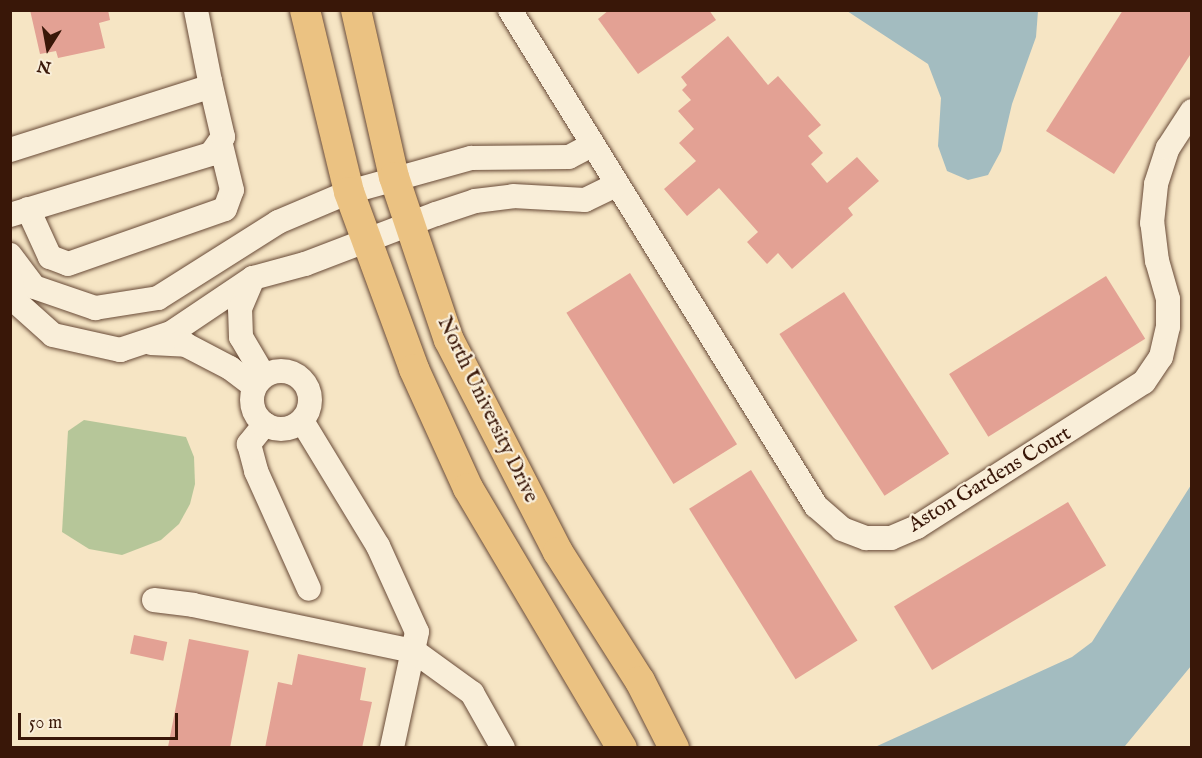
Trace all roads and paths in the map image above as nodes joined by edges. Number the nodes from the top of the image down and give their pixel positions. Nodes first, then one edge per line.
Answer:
1 (196, 10) edge
2 (305, 10) edge
3 (356, 10) edge
4 (510, 10) edge
5 (210, 81) junction
6 (1191, 111) edge
7 (221, 145) junction
8 (592, 145) junction
9 (10, 150) edge
10 (394, 177) junction
11 (616, 185) junction
12 (348, 192) junction
13 (20, 212) edge
14 (410, 223) junction
15 (366, 238) junction
16 (10, 255) edge
17 (10, 278) edge
18 (253, 278) junction
19 (143, 342) junction
20 (260, 382) junction
21 (302, 421) junction
22 (265, 424) junction
23 (309, 589) dead end
24 (154, 600) dead end
25 (414, 651) junction
26 (392, 747) edge
27 (503, 747) edge
28 (622, 747) edge
29 (674, 747) edge

1 - 5 street
2 - 12 main road
3 - 10 main road, North University Drive
4 - 8 street, Aston Gardens Court
5 - 7 street
5 - 9 street
6 - 11 street, Aston Gardens Court
7 - 13 street
7 - 13 street
8 - 10 street
8 - 11 street, Aston Gardens Court
10 - 12 street
10 - 14 main road, North University Drive
11 - 14 street
12 - 15 main road
12 - 16 street
14 - 15 street
14 - 29 main road, North University Drive
15 - 18 street
15 - 28 main road
17 - 19 street
18 - 19 street
18 - 20 street
19 - 20 street
20 - 21 street
20 - 22 street
21 - 22 street
21 - 25 street
22 - 23 street
24 - 25 street
25 - 26 street
25 - 27 street

